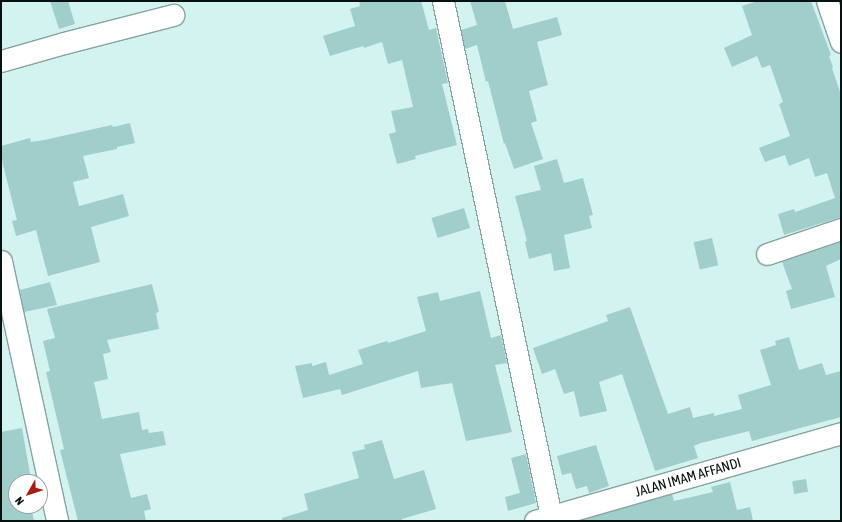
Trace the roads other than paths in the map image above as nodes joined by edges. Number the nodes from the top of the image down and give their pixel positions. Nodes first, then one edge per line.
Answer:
1 (443, 1) edge
2 (827, 1) edge
3 (173, 15) dead end
4 (841, 42) edge
5 (1, 62) edge
6 (841, 229) edge
7 (767, 254) dead end
8 (1, 261) edge
9 (841, 433) edge
10 (543, 519) edge
11 (58, 521) edge

1 - 10 street
2 - 4 street
3 - 5 street
6 - 7 street
8 - 11 street
9 - 10 street, JALAN IMAM AFFANDI

